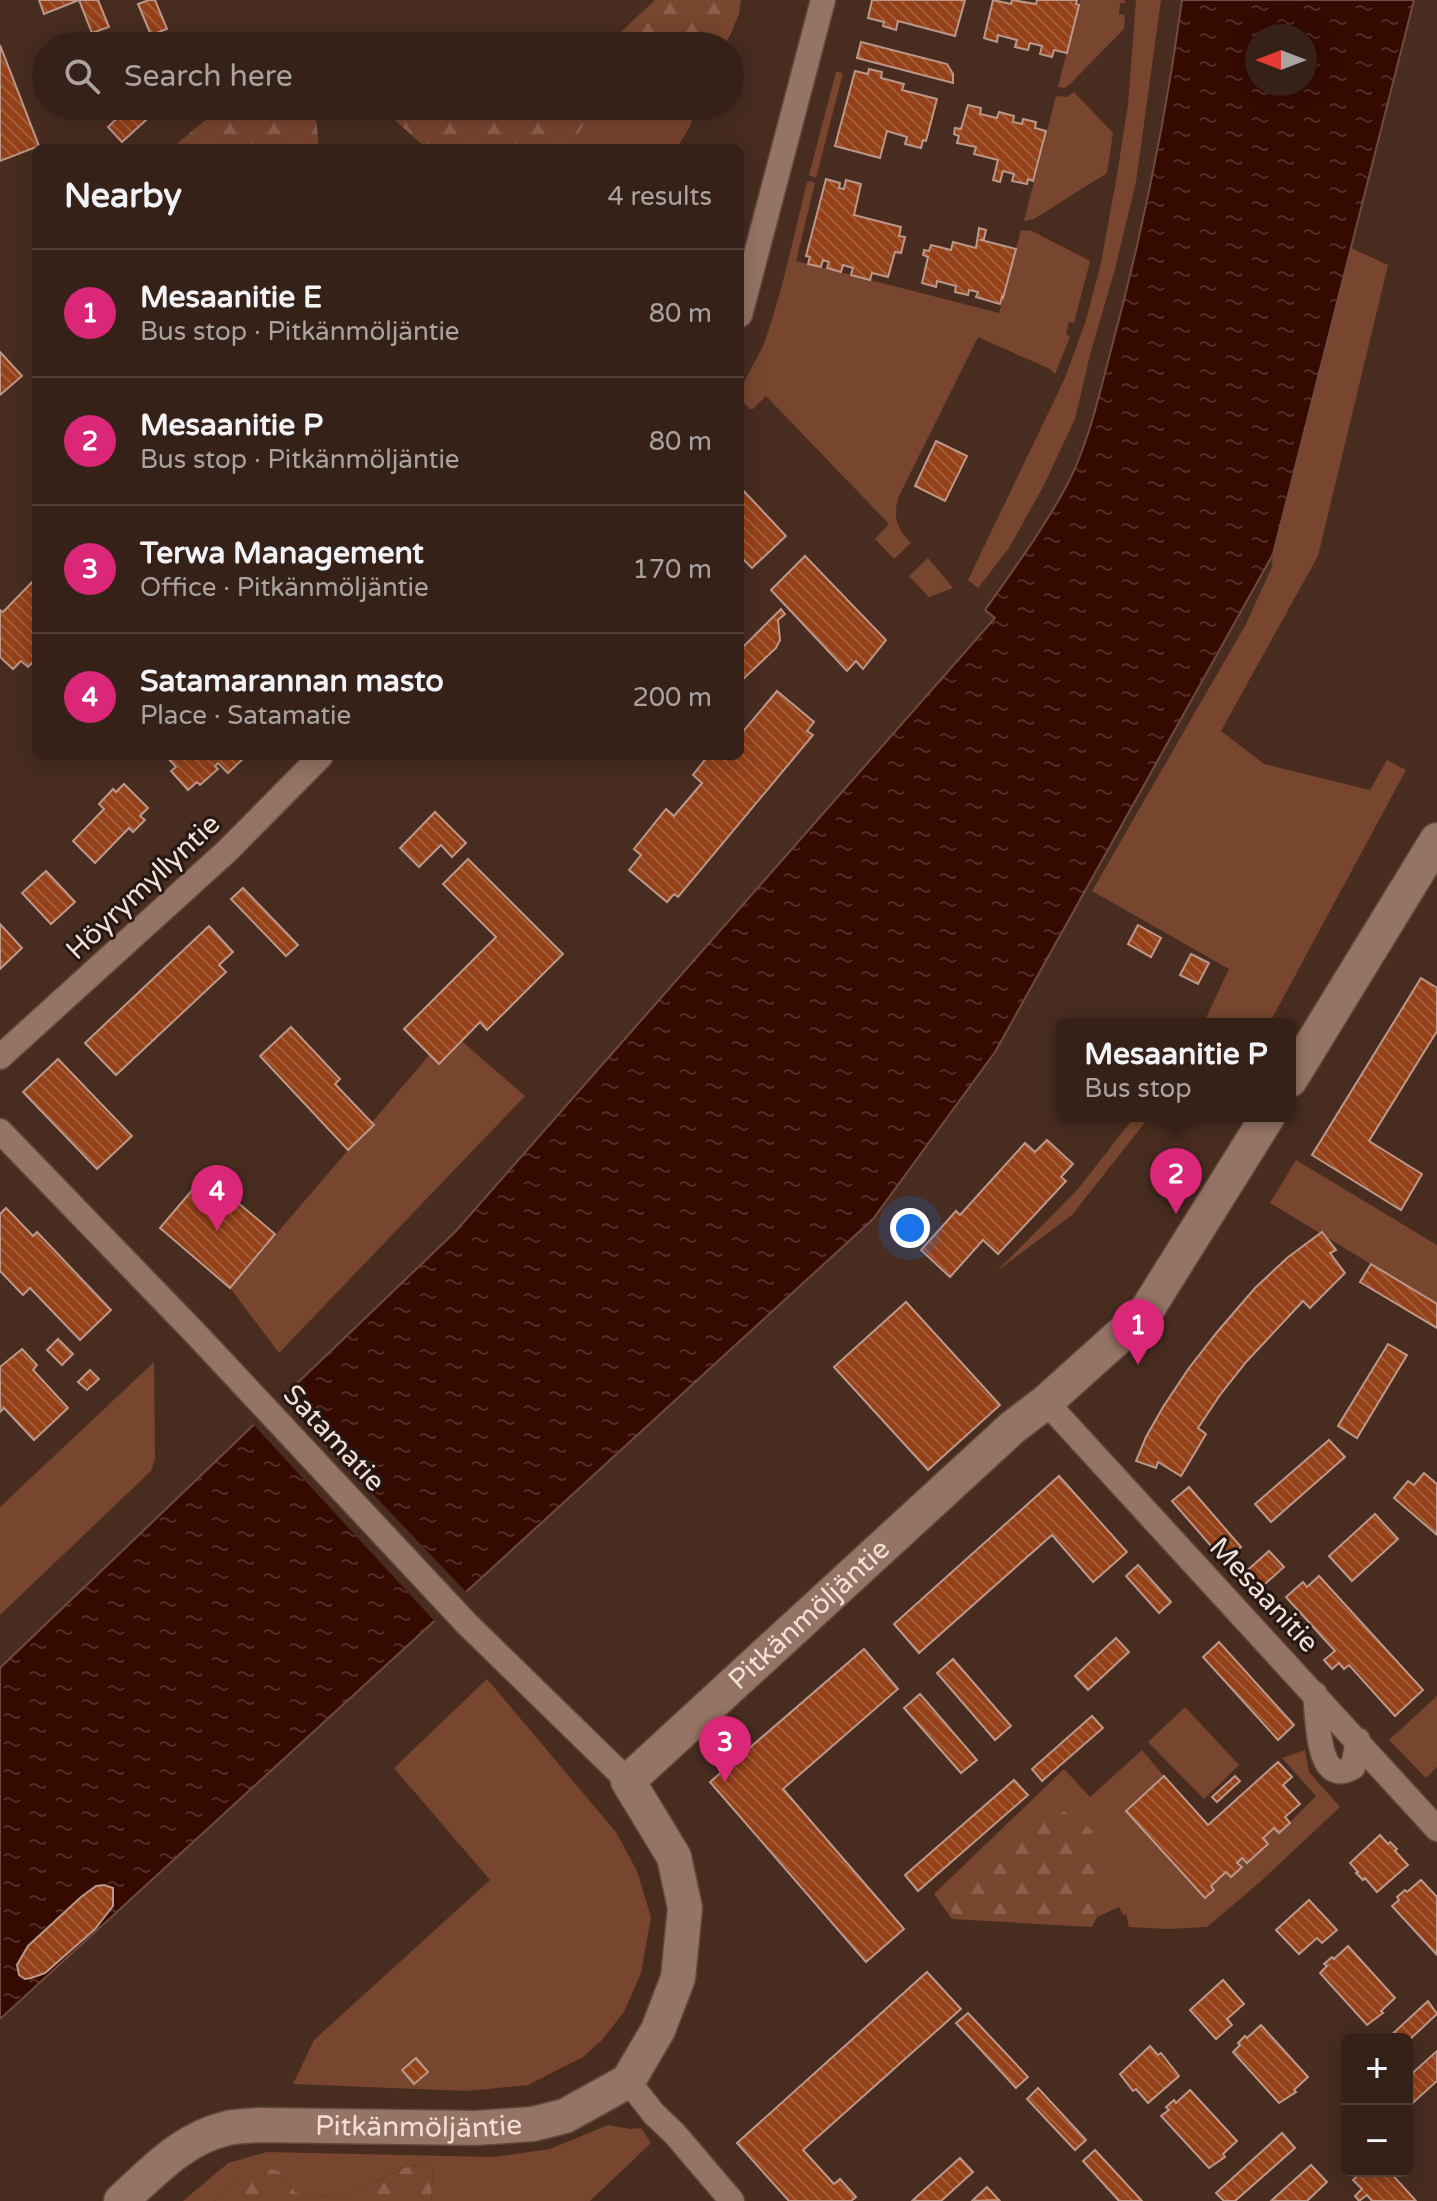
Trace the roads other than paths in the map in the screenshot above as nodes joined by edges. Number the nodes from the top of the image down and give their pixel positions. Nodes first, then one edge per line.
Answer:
1 (823, 0) edge
2 (744, 300) edge
3 (317, 760) edge
4 (1437, 840) edge
5 (0, 1057) edge
6 (1296, 1070) edge
7 (1264, 1122) edge
8 (0, 1131) edge
9 (1046, 1402) junction
10 (1315, 1694) junction
11 (1358, 1740) junction
12 (628, 1781) junction
13 (1437, 1829) edge
14 (628, 2081) junction
15 (121, 2201) edge
16 (732, 2201) edge

1 - 2 street
3 - 5 street, Höyrymyllyntie
4 - 6 street
7 - 9 street, Pitkänmöljäntie
8 - 12 street, Satamatie
9 - 10 street, Mesaanitie
9 - 12 street, Pitkänmöljäntie
10 - 11 street, Mesaanitie
10 - 11 street
11 - 13 street, Mesaanitie
12 - 14 street
14 - 15 street, Pitkänmöljäntie
14 - 16 street

